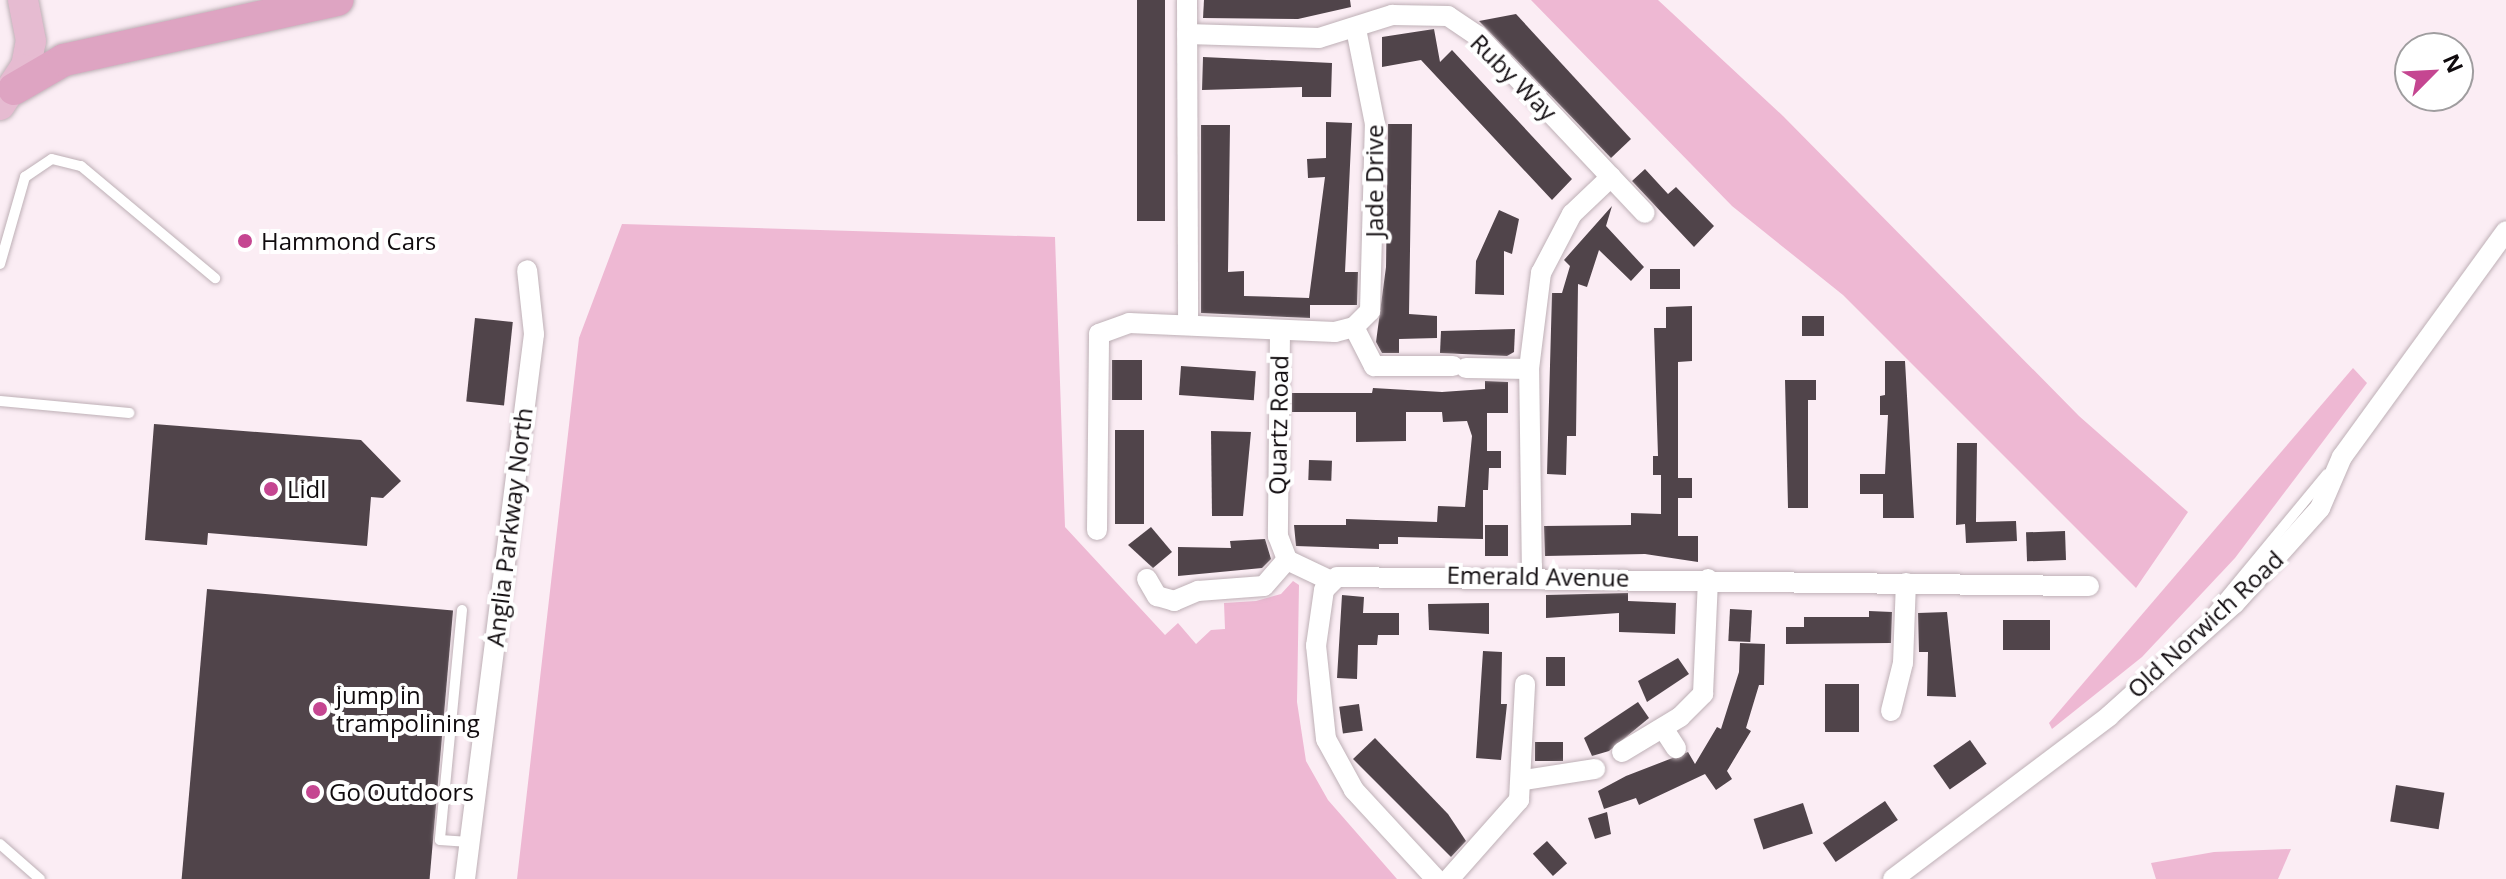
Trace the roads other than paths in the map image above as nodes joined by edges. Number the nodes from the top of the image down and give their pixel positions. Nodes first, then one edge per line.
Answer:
1 (23, 0) edge
2 (337, 0) edge
3 (1187, 0) edge
4 (1356, 29) junction
5 (1187, 34) junction
6 (24, 84) edge
7 (1611, 177) junction
8 (1645, 213) dead end
9 (2506, 231) edge
10 (0, 264) edge
11 (527, 270) dead end
12 (215, 278) dead end
13 (1188, 324) junction
14 (1354, 327) junction
15 (1280, 332) junction
16 (1529, 369) junction
17 (0, 401) edge
18 (129, 413) dead end
19 (1097, 530) dead end
20 (1287, 560) junction
21 (1532, 576) junction
22 (1147, 579) dead end
23 (1708, 579) junction
24 (1331, 581) junction
25 (1906, 583) junction
26 (2089, 586) dead end
27 (462, 610) dead end
28 (1525, 684) dead end
29 (1891, 711) dead end
30 (1663, 728) junction
31 (1676, 748) dead end
32 (1622, 752) dead end
33 (1595, 769) dead end
34 (1524, 780) junction
35 (469, 842) junction
36 (0, 844) edge
37 (40, 879) edge
38 (465, 879) edge
39 (1436, 879) edge
40 (1449, 879) edge
41 (1893, 879) edge

1 - 6 main road
2 - 6 highway
3 - 5 street
4 - 5 street, Ruby Way
4 - 7 street, Ruby Way
4 - 14 street, Jade Drive
5 - 13 street
7 - 8 street, Ruby Way
7 - 16 street
9 - 41 street, Old Norwich Road
10 - 12 lane
11 - 35 street, Anglia Parkway North
13 - 15 street, Quartz Road
13 - 19 street, Quartz Road
14 - 15 street
14 - 16 street
15 - 20 street, Quartz Road
16 - 21 street
17 - 18 lane
20 - 22 street
20 - 24 street
21 - 23 street, Emerald Avenue
21 - 24 street, Emerald Avenue
23 - 25 street, Emerald Avenue
23 - 30 street
24 - 39 street
25 - 26 street, Emerald Avenue
25 - 29 street
27 - 35 lane
28 - 34 street
30 - 31 street
30 - 32 street
33 - 34 street
34 - 40 street
35 - 38 street, Anglia Parkway North
36 - 37 lane

